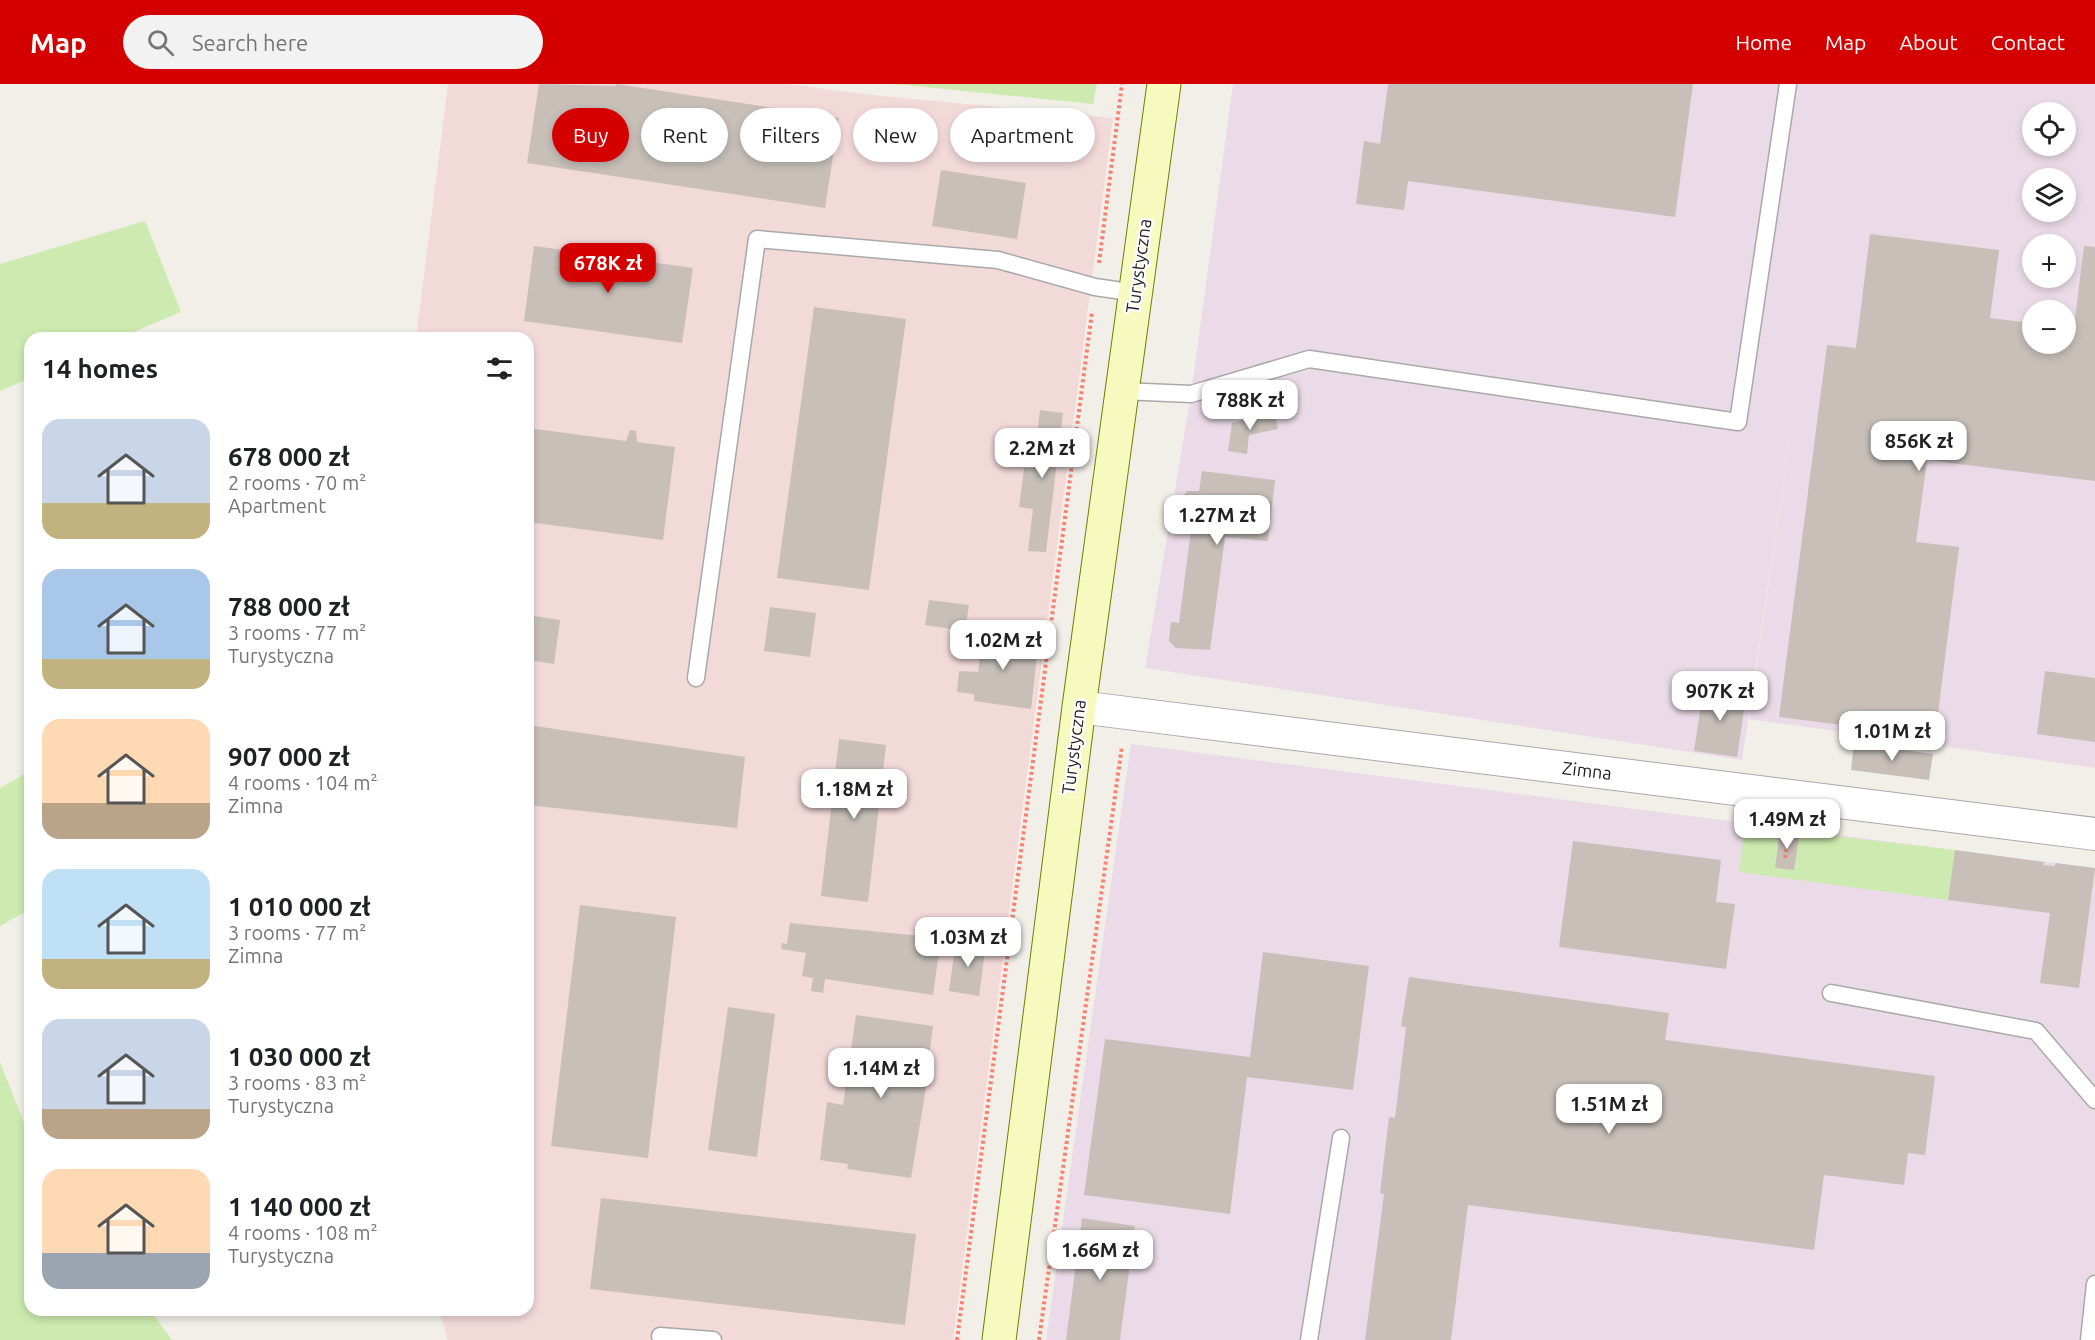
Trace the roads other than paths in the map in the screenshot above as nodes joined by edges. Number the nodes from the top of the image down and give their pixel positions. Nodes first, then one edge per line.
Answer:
1 (1164, 84) edge
2 (1788, 84) edge
3 (1136, 293) junction
4 (1122, 391) junction
5 (696, 678) dead end
6 (1079, 707) junction
7 (2095, 834) edge
8 (1831, 993) dead end
9 (2095, 1100) edge
10 (1341, 1138) dead end
11 (2095, 1284) edge
12 (660, 1336) dead end
13 (713, 1340) edge
14 (999, 1340) edge
15 (1309, 1340) edge
16 (2089, 1340) edge

1 - 3 main road, Turystyczna
2 - 4 lane
3 - 4 main road, Turystyczna
3 - 5 lane
4 - 6 main road, Turystyczna
6 - 7 street, Zimna
6 - 14 main road, Turystyczna
8 - 9 lane
10 - 15 lane
11 - 16 lane
12 - 13 lane

